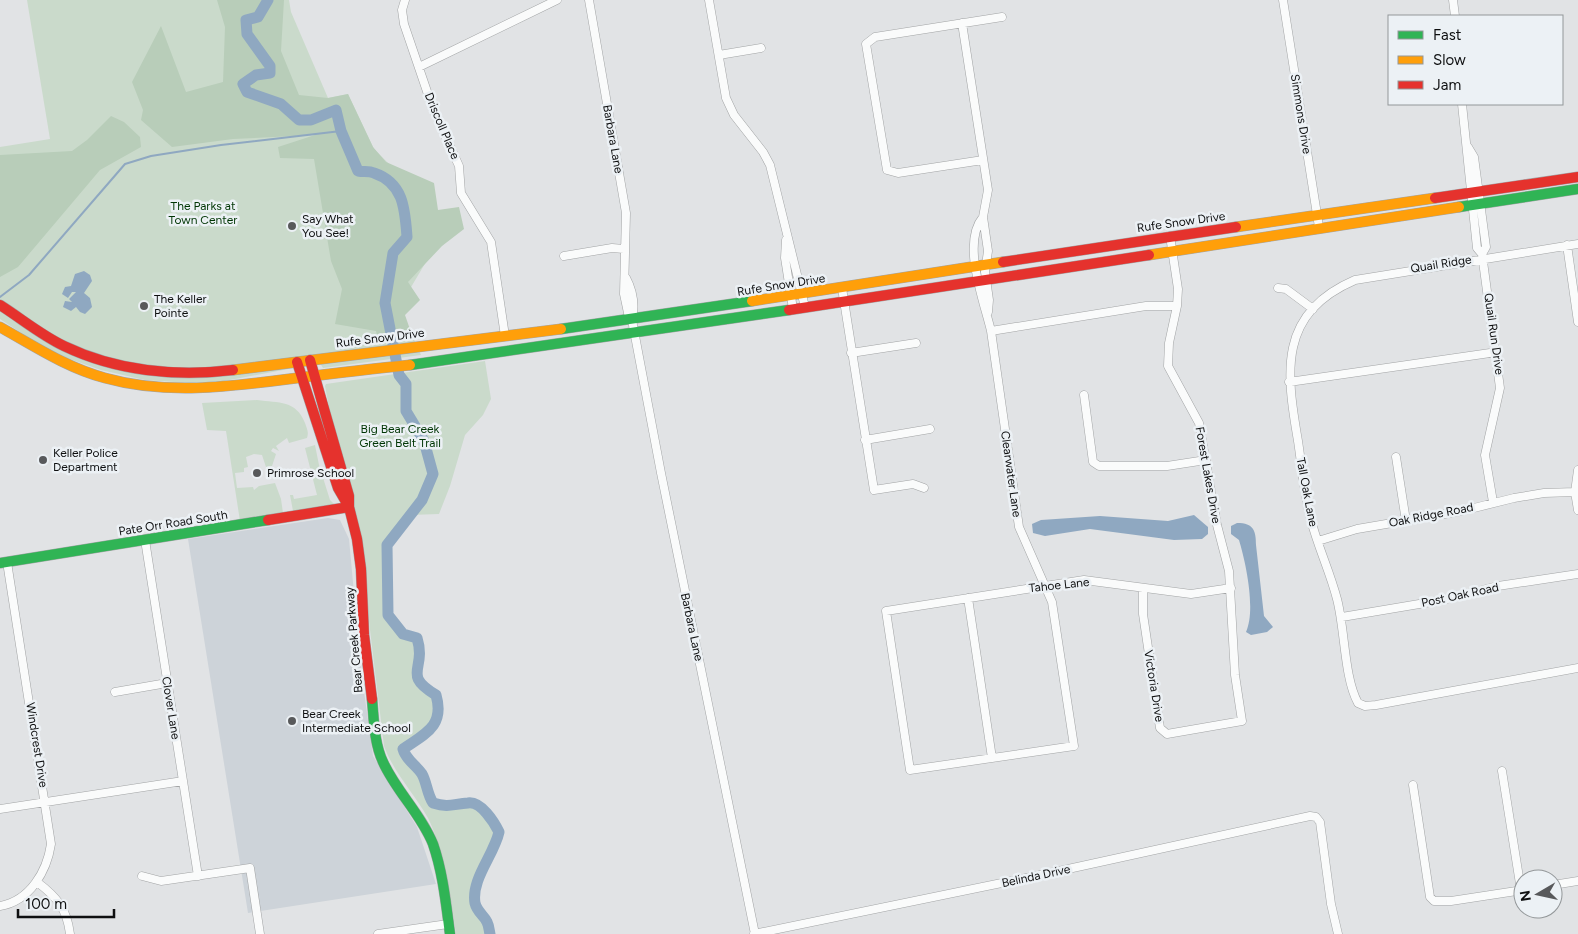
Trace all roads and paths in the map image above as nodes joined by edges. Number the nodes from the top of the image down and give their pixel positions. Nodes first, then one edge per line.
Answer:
1 (405, 0) edge
2 (557, 0) edge
3 (589, 0) edge
4 (709, 0) edge
5 (1283, 0) edge
6 (1453, 0) edge
7 (1456, 15) edge
8 (1002, 17) dead end
9 (962, 23) junction
10 (761, 48) dead end
11 (719, 55) junction
12 (419, 67) junction
13 (1462, 105) edge
14 (983, 160) junction
15 (1578, 177) edge
16 (1578, 189) edge
17 (1475, 198) junction
18 (1317, 215) junction
19 (983, 218) junction
20 (1319, 227) junction
21 (1170, 236) junction
22 (786, 238) junction
23 (1578, 244) edge
24 (1566, 245) junction
25 (624, 249) junction
26 (1172, 251) junction
27 (564, 256) dead end
28 (1482, 256) junction
29 (982, 273) junction
30 (842, 288) junction
31 (1278, 288) dead end
32 (803, 294) junction
33 (791, 296) junction
34 (844, 302) junction
35 (1177, 306) junction
36 (3, 307) edge
37 (805, 307) junction
38 (793, 309) junction
39 (1313, 309) junction
40 (632, 320) junction
41 (23, 321) junction
42 (1578, 322) edge
43 (0, 326) edge
44 (991, 330) junction
45 (634, 332) junction
46 (13, 335) junction
47 (505, 336) junction
48 (916, 343) dead end
49 (1497, 352) junction
50 (852, 353) junction
51 (90, 356) junction
52 (310, 360) junction
53 (297, 362) junction
54 (85, 372) junction
55 (315, 375) junction
56 (301, 377) junction
57 (1289, 382) junction
58 (1084, 395) dead end
59 (930, 430) dead end
60 (865, 440) junction
61 (1396, 457) dead end
62 (1206, 460) junction
63 (1578, 470) edge
64 (924, 488) dead end
65 (1575, 492) junction
66 (1493, 502) junction
67 (349, 507) junction
68 (1578, 510) edge
69 (1406, 521) junction
70 (145, 540) junction
71 (1318, 541) junction
72 (4, 563) edge
73 (1578, 574) edge
74 (1045, 586) junction
75 (1231, 588) junction
76 (1142, 589) junction
77 (968, 598) junction
78 (1342, 617) junction
79 (1578, 668) edge
80 (167, 683) junction
81 (115, 692) dead end
82 (1242, 720) joint
83 (992, 758) junction
84 (1502, 771) dead end
85 (183, 781) junction
86 (1413, 785) dead end
87 (46, 802) junction
88 (0, 809) edge
89 (1518, 869) edge
90 (142, 876) dead end
91 (198, 876) junction
92 (1578, 881) edge
93 (37, 882) junction
94 (1563, 883) edge
95 (1513, 891) edge
96 (0, 906) edge
97 (449, 929) edge
98 (70, 934) edge
99 (260, 934) edge
100 (378, 934) edge
101 (755, 934) edge
102 (1338, 934) edge

1 - 12 street, Driscoll Place
2 - 12 street
3 - 25 street, Barbara Lane
4 - 11 street
5 - 18 street, Simmons Drive
6 - 7 street
8 - 9 street
9 - 14 street
9 - 14 street
10 - 11 street
11 - 22 street
12 - 47 street, Driscoll Place
13 - 17 street, Quail Run Drive
14 - 19 street
15 - 17 main road, Rufe Snow Drive
16 - 17 main road, Rufe Snow Drive
17 - 18 main road, Rufe Snow Drive
17 - 20 main road, Rufe Snow Drive
17 - 28 street, Quail Run Drive
18 - 20 street, Simmons Drive
18 - 21 main road, Rufe Snow Drive
19 - 29 street
19 - 29 street
20 - 26 main road, Rufe Snow Drive
21 - 26 street, Forest Lakes Drive
21 - 29 main road, Rufe Snow Drive
22 - 32 street
22 - 33 street
23 - 24 street, Quail Ridge
24 - 28 street, Quail Ridge
24 - 42 street
25 - 27 street
25 - 40 street, Barbara Lane
26 - 29 main road, Rufe Snow Drive
26 - 35 street, Forest Lakes Drive
28 - 39 street, Quail Ridge
28 - 49 street, Quail Run Drive
29 - 30 main road, Rufe Snow Drive
29 - 34 main road, Rufe Snow Drive
29 - 44 street, Clearwater Lane
30 - 32 main road, Rufe Snow Drive
30 - 34 street
31 - 39 street
32 - 33 main road, Rufe Snow Drive
32 - 37 street
33 - 38 street
33 - 40 main road, Rufe Snow Drive
34 - 37 main road, Rufe Snow Drive
34 - 50 street
35 - 44 street
35 - 62 street, Forest Lakes Drive
36 - 41 main road, Rufe Snow Drive
37 - 38 main road, Rufe Snow Drive
38 - 45 main road, Rufe Snow Drive
39 - 57 street, Tall Oak Lane
40 - 45 street, Barbara Lane
40 - 47 main road, Rufe Snow Drive
41 - 46 main road
41 - 51 main road, Rufe Snow Drive
43 - 46 main road, Rufe Snow Drive
44 - 74 street, Clearwater Lane
45 - 55 main road, Rufe Snow Drive
45 - 101 street, Barbara Lane
46 - 54 main road, Rufe Snow Drive
47 - 52 main road, Rufe Snow Drive
48 - 50 street
49 - 57 street
49 - 66 street, Quail Run Drive
50 - 60 street
51 - 53 main road, Rufe Snow Drive
51 - 54 main road
52 - 53 main road, Rufe Snow Drive
52 - 55 main road, Bear Creek Parkway
53 - 56 main road, Bear Creek Parkway
54 - 56 main road, Rufe Snow Drive
55 - 56 main road, Rufe Snow Drive
55 - 67 main road, Bear Creek Parkway
56 - 67 main road, Bear Creek Parkway
57 - 71 street, Tall Oak Lane
58 - 62 street
59 - 60 street
60 - 64 street
61 - 69 street
62 - 75 street, Forest Lakes Drive
63 - 65 street
65 - 66 street, Oak Ridge Road
65 - 68 street
66 - 69 street, Oak Ridge Road
67 - 70 main road, Pate Orr Road South
67 - 97 main road, Bear Creek Parkway
69 - 71 street, Oak Ridge Road
70 - 72 main road, Pate Orr Road South
70 - 80 street, Clover Lane
71 - 78 street, Tall Oak Lane
72 - 87 street, Windcrest Drive
73 - 78 street, Post Oak Road
74 - 76 street, Tahoe Lane
74 - 77 street, Tahoe Lane
74 - 83 street, Clearwater Lane
75 - 76 street, Tahoe Lane
75 - 82 street, Forest Lakes Drive
76 - 82 street, Victoria Drive
77 - 83 street
77 - 83 street, Tahoe Lane
78 - 79 street, Tall Oak Lane
80 - 81 street
80 - 85 street, Clover Lane
84 - 89 street
85 - 87 street
85 - 91 street, Clover Lane
86 - 95 street
87 - 88 street
87 - 93 street, Windcrest Drive
90 - 91 street
91 - 99 street
92 - 94 street
93 - 96 street, Windcrest Drive
93 - 98 street
97 - 100 street
101 - 102 street, Belinda Drive

